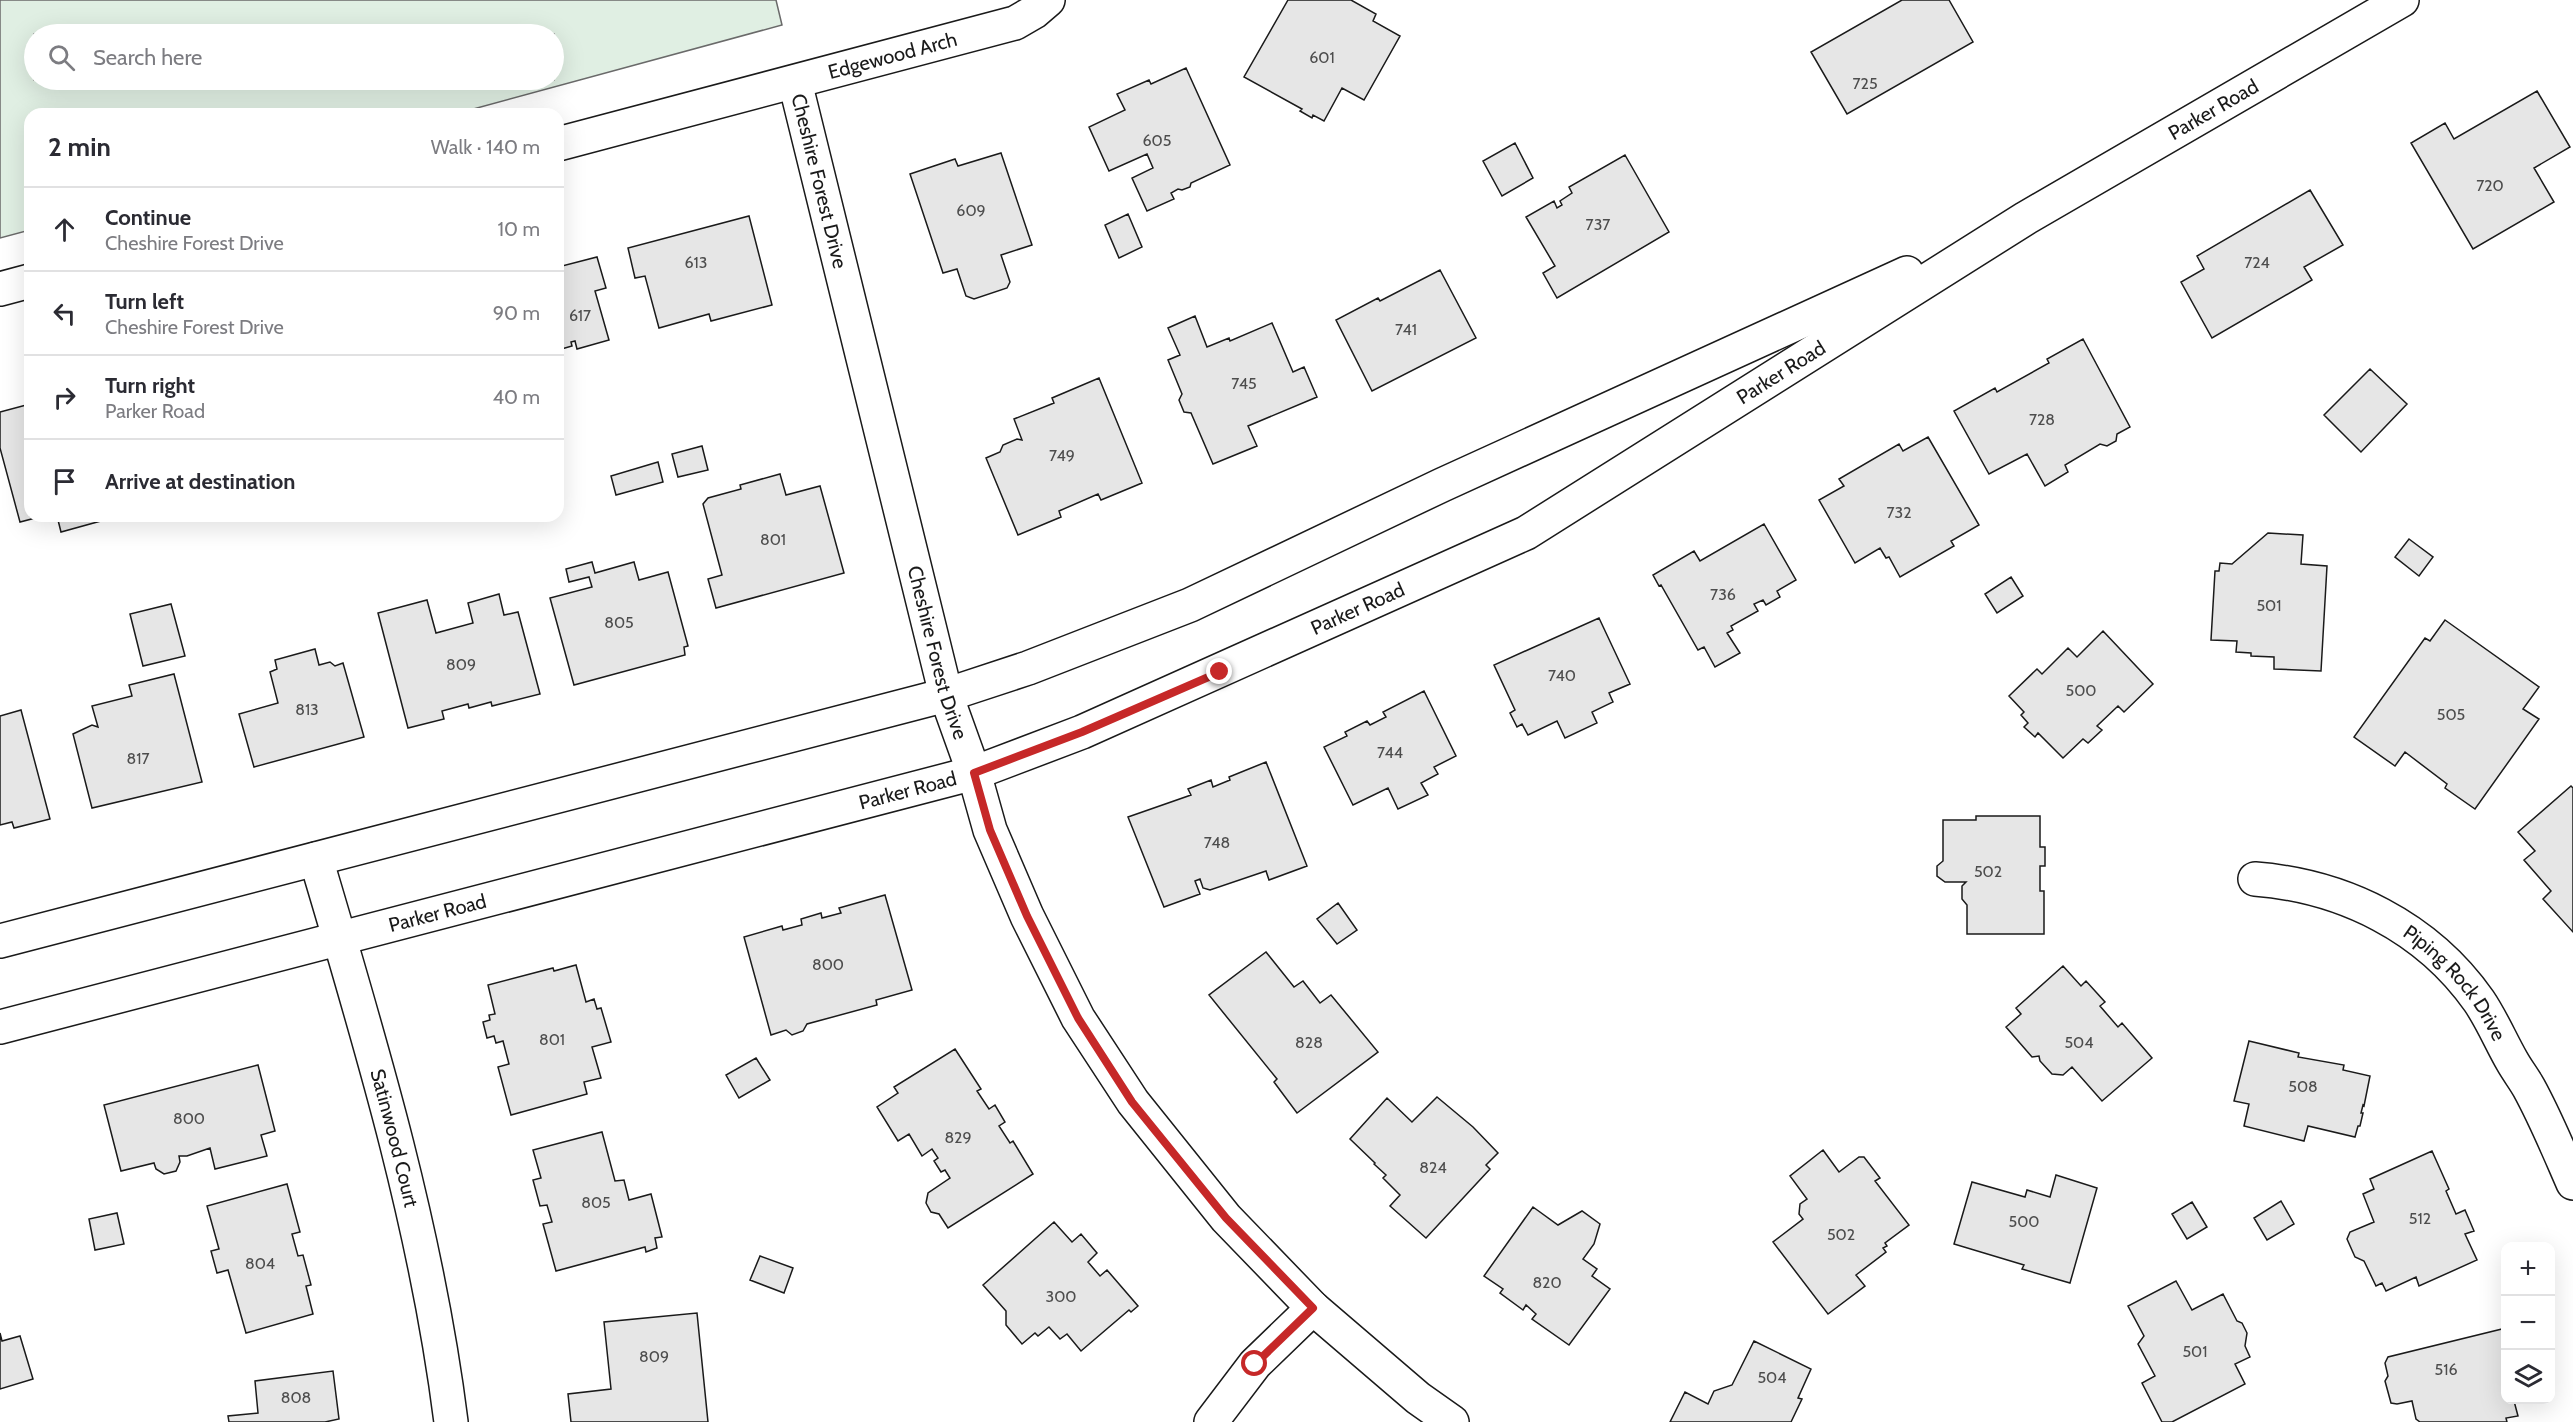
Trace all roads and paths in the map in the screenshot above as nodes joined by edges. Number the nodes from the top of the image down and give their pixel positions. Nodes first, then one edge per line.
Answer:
1 (1048, 0) edge
2 (2402, 0) edge
3 (795, 82) junction
4 (564, 142) edge
5 (2026, 218) junction
6 (24, 283) edge
7 (0, 289) edge
8 (946, 695) junction
9 (974, 773) junction
10 (316, 859) junction
11 (2255, 879) dead end
12 (340, 938) junction
13 (0, 941) edge
14 (0, 1027) edge
15 (2573, 1183) edge
16 (1313, 1308) junction
17 (452, 1422) edge
18 (1211, 1422) edge
19 (1452, 1422) edge

1 - 3 street, Edgewood Arch
2 - 5 street, Parker Road
3 - 4 street, Edgewood Arch
3 - 8 street, Cheshire Forest Drive
5 - 8 street, Parker Road
5 - 9 street, Parker Road
6 - 7 street
8 - 9 street, Cheshire Forest Drive
8 - 10 street, Parker Road
9 - 12 street, Parker Road
9 - 16 street, Cheshire Forest Drive
10 - 12 street, Satinwood Court
10 - 13 street, Parker Road
11 - 15 street, Piping Rock Drive
12 - 14 street, Parker Road
12 - 17 street, Satinwood Court
16 - 18 street
16 - 19 street, Cheshire Forest Drive

